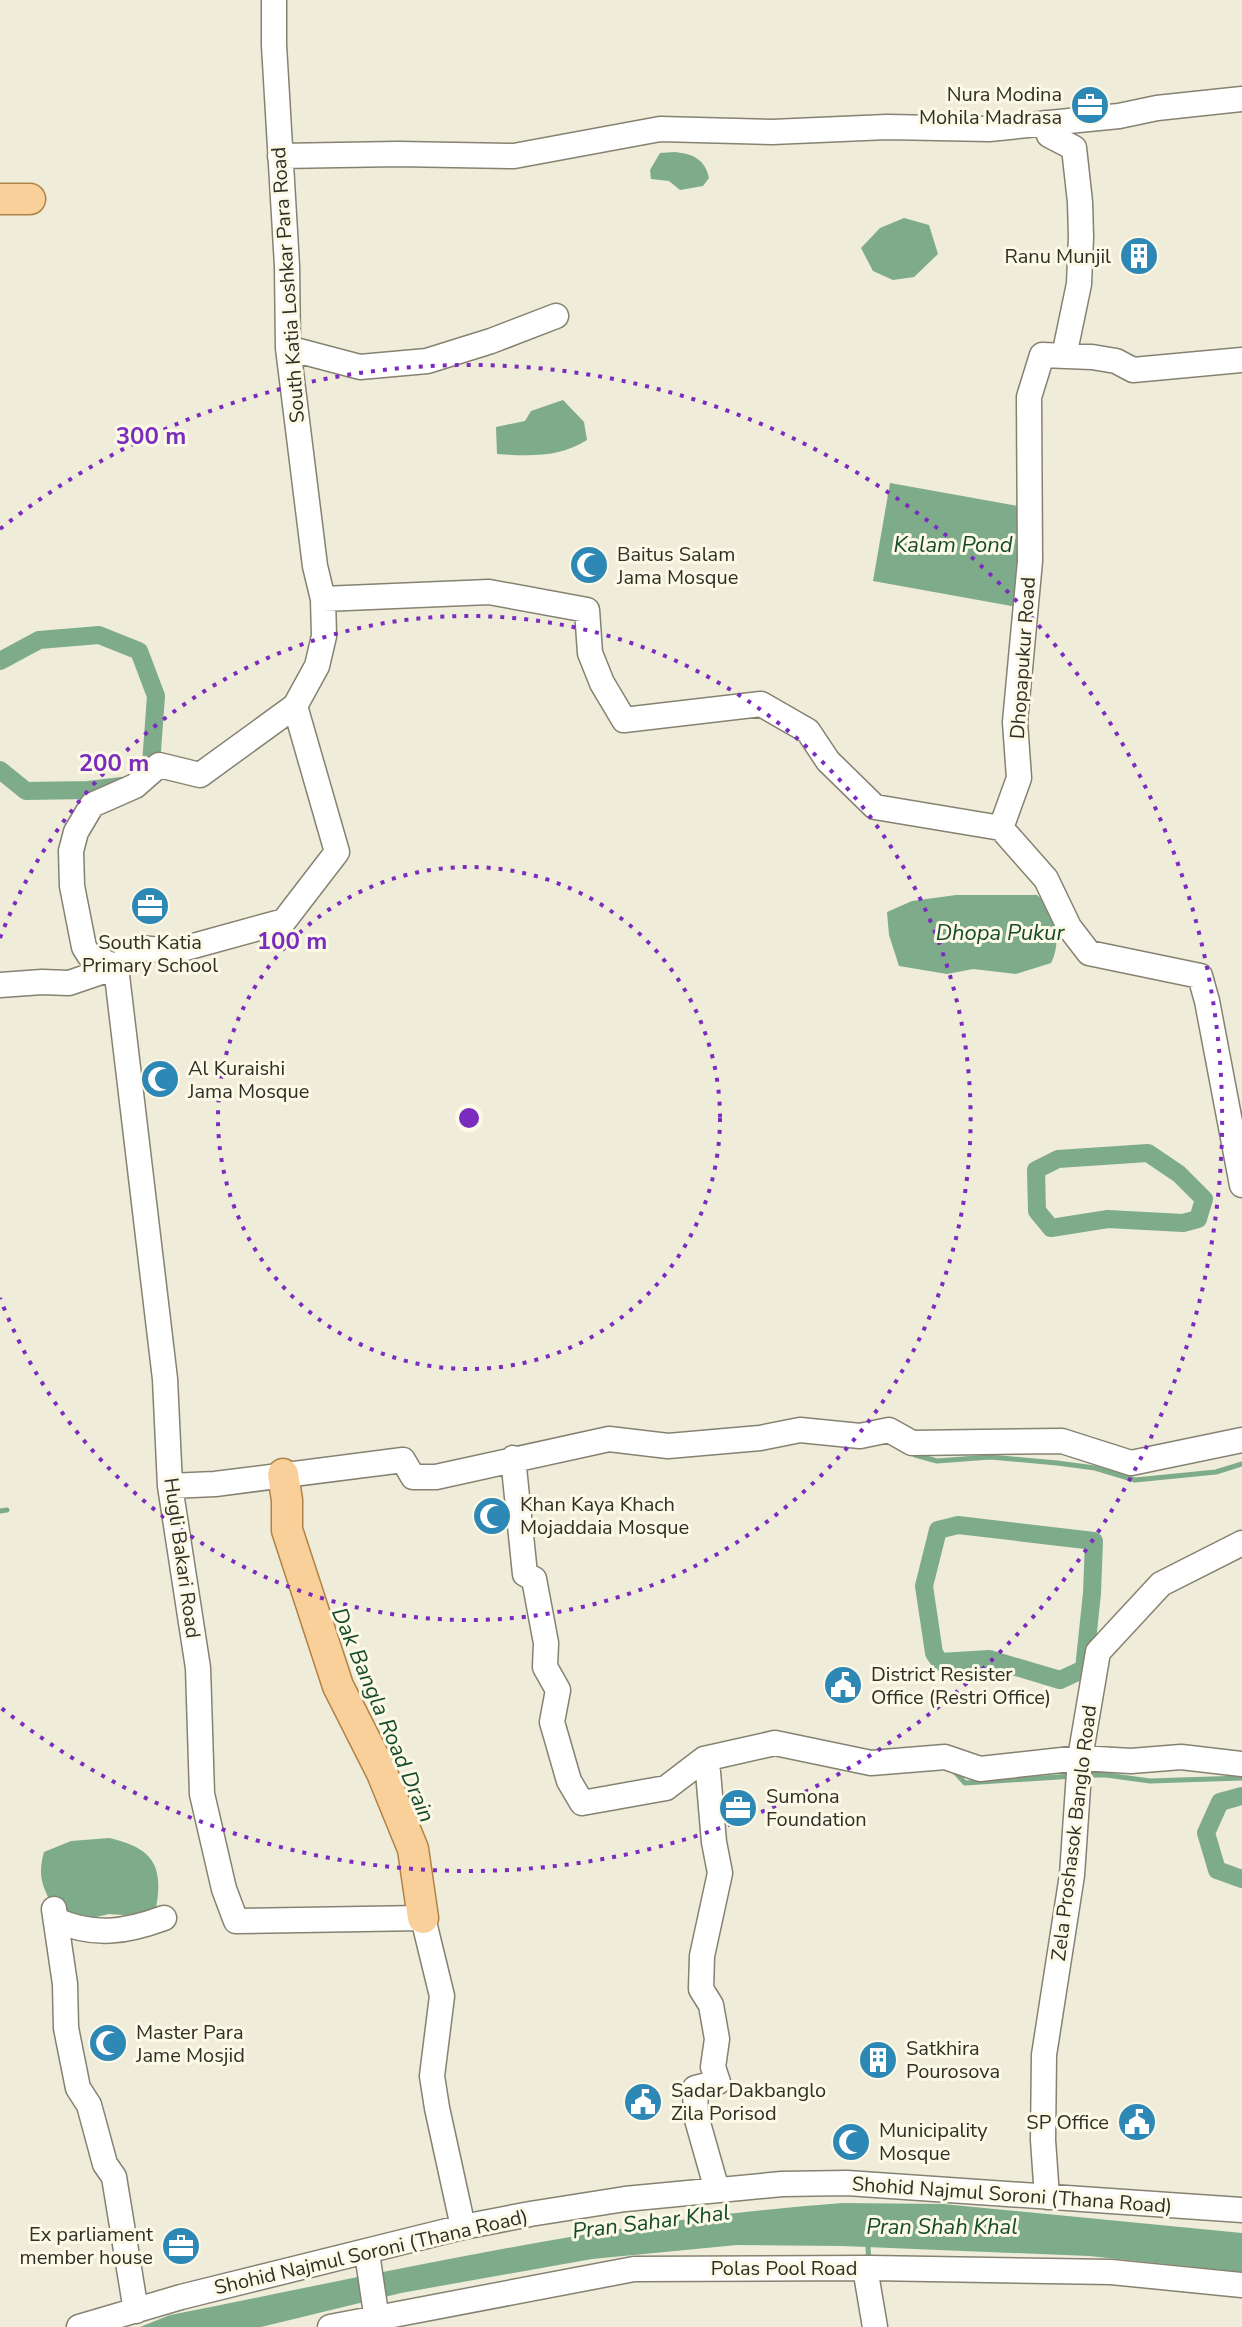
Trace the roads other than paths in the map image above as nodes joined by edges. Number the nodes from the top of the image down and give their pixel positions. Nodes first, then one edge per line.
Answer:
1 (274, 0) edge
2 (1242, 99) edge
3 (1045, 123) junction
4 (280, 156) junction
5 (0, 199) edge
6 (30, 199) dead end
7 (556, 316) dead end
8 (288, 348) junction
9 (1064, 356) junction
10 (1242, 360) edge
11 (323, 599) junction
12 (295, 706) junction
13 (1001, 828) junction
14 (116, 967) junction
15 (0, 985) edge
16 (1242, 1185) edge
17 (1242, 1440) edge
18 (513, 1458) junction
19 (283, 1474) junction
20 (170, 1486) junction
21 (1242, 1543) edge
22 (1080, 1758) junction
23 (704, 1759) junction
24 (1242, 1764) edge
25 (164, 1918) dead end
26 (423, 1918) junction
27 (717, 2190) junction
28 (1047, 2197) junction
29 (1242, 2210) edge
30 (463, 2227) junction
31 (367, 2253) junction
32 (865, 2268) junction
33 (1242, 2285) edge
34 (136, 2311) junction
35 (377, 2322) edge
36 (79, 2327) edge
37 (330, 2327) edge
38 (875, 2327) edge

1 - 4 street, South Katia Loshkar Para Road
2 - 3 street
3 - 4 street
3 - 9 street
4 - 8 street, South Katia Loshkar Para Road
5 - 6 main road
7 - 8 street
8 - 11 street, South Katia Loshkar Para Road
9 - 10 street
9 - 13 street, Dhopapukur Road
11 - 12 street, South Katia Loshkar Para Road
11 - 13 street
12 - 14 street
12 - 14 street, South Katia Loshkar Para Road
13 - 16 street
14 - 15 street
14 - 20 street, Hugli Bakari Road
17 - 18 street
18 - 19 street
18 - 23 street
19 - 20 street
19 - 26 main road
20 - 26 street, Hugli Bakari Road
21 - 22 street, Zela Proshasok Banglo Road
22 - 23 street
22 - 24 street
22 - 28 street, Zela Proshasok Banglo Road
23 - 27 street
25 - 34 street
26 - 30 street
27 - 28 street, Shohid Najmul Soroni (Thana Road)
27 - 30 street, Shohid Najmul Soroni (Thana Road)
28 - 29 street, Shohid Najmul Soroni (Thana Road)
30 - 31 street, Shohid Najmul Soroni (Thana Road)
31 - 34 street, Shohid Najmul Soroni (Thana Road)
31 - 35 street
32 - 33 street, Polas Pool Road
32 - 35 street, Polas Pool Road
32 - 38 street
34 - 36 street, Shohid Najmul Soroni (Thana Road)
35 - 37 street, Polas Pool Road

